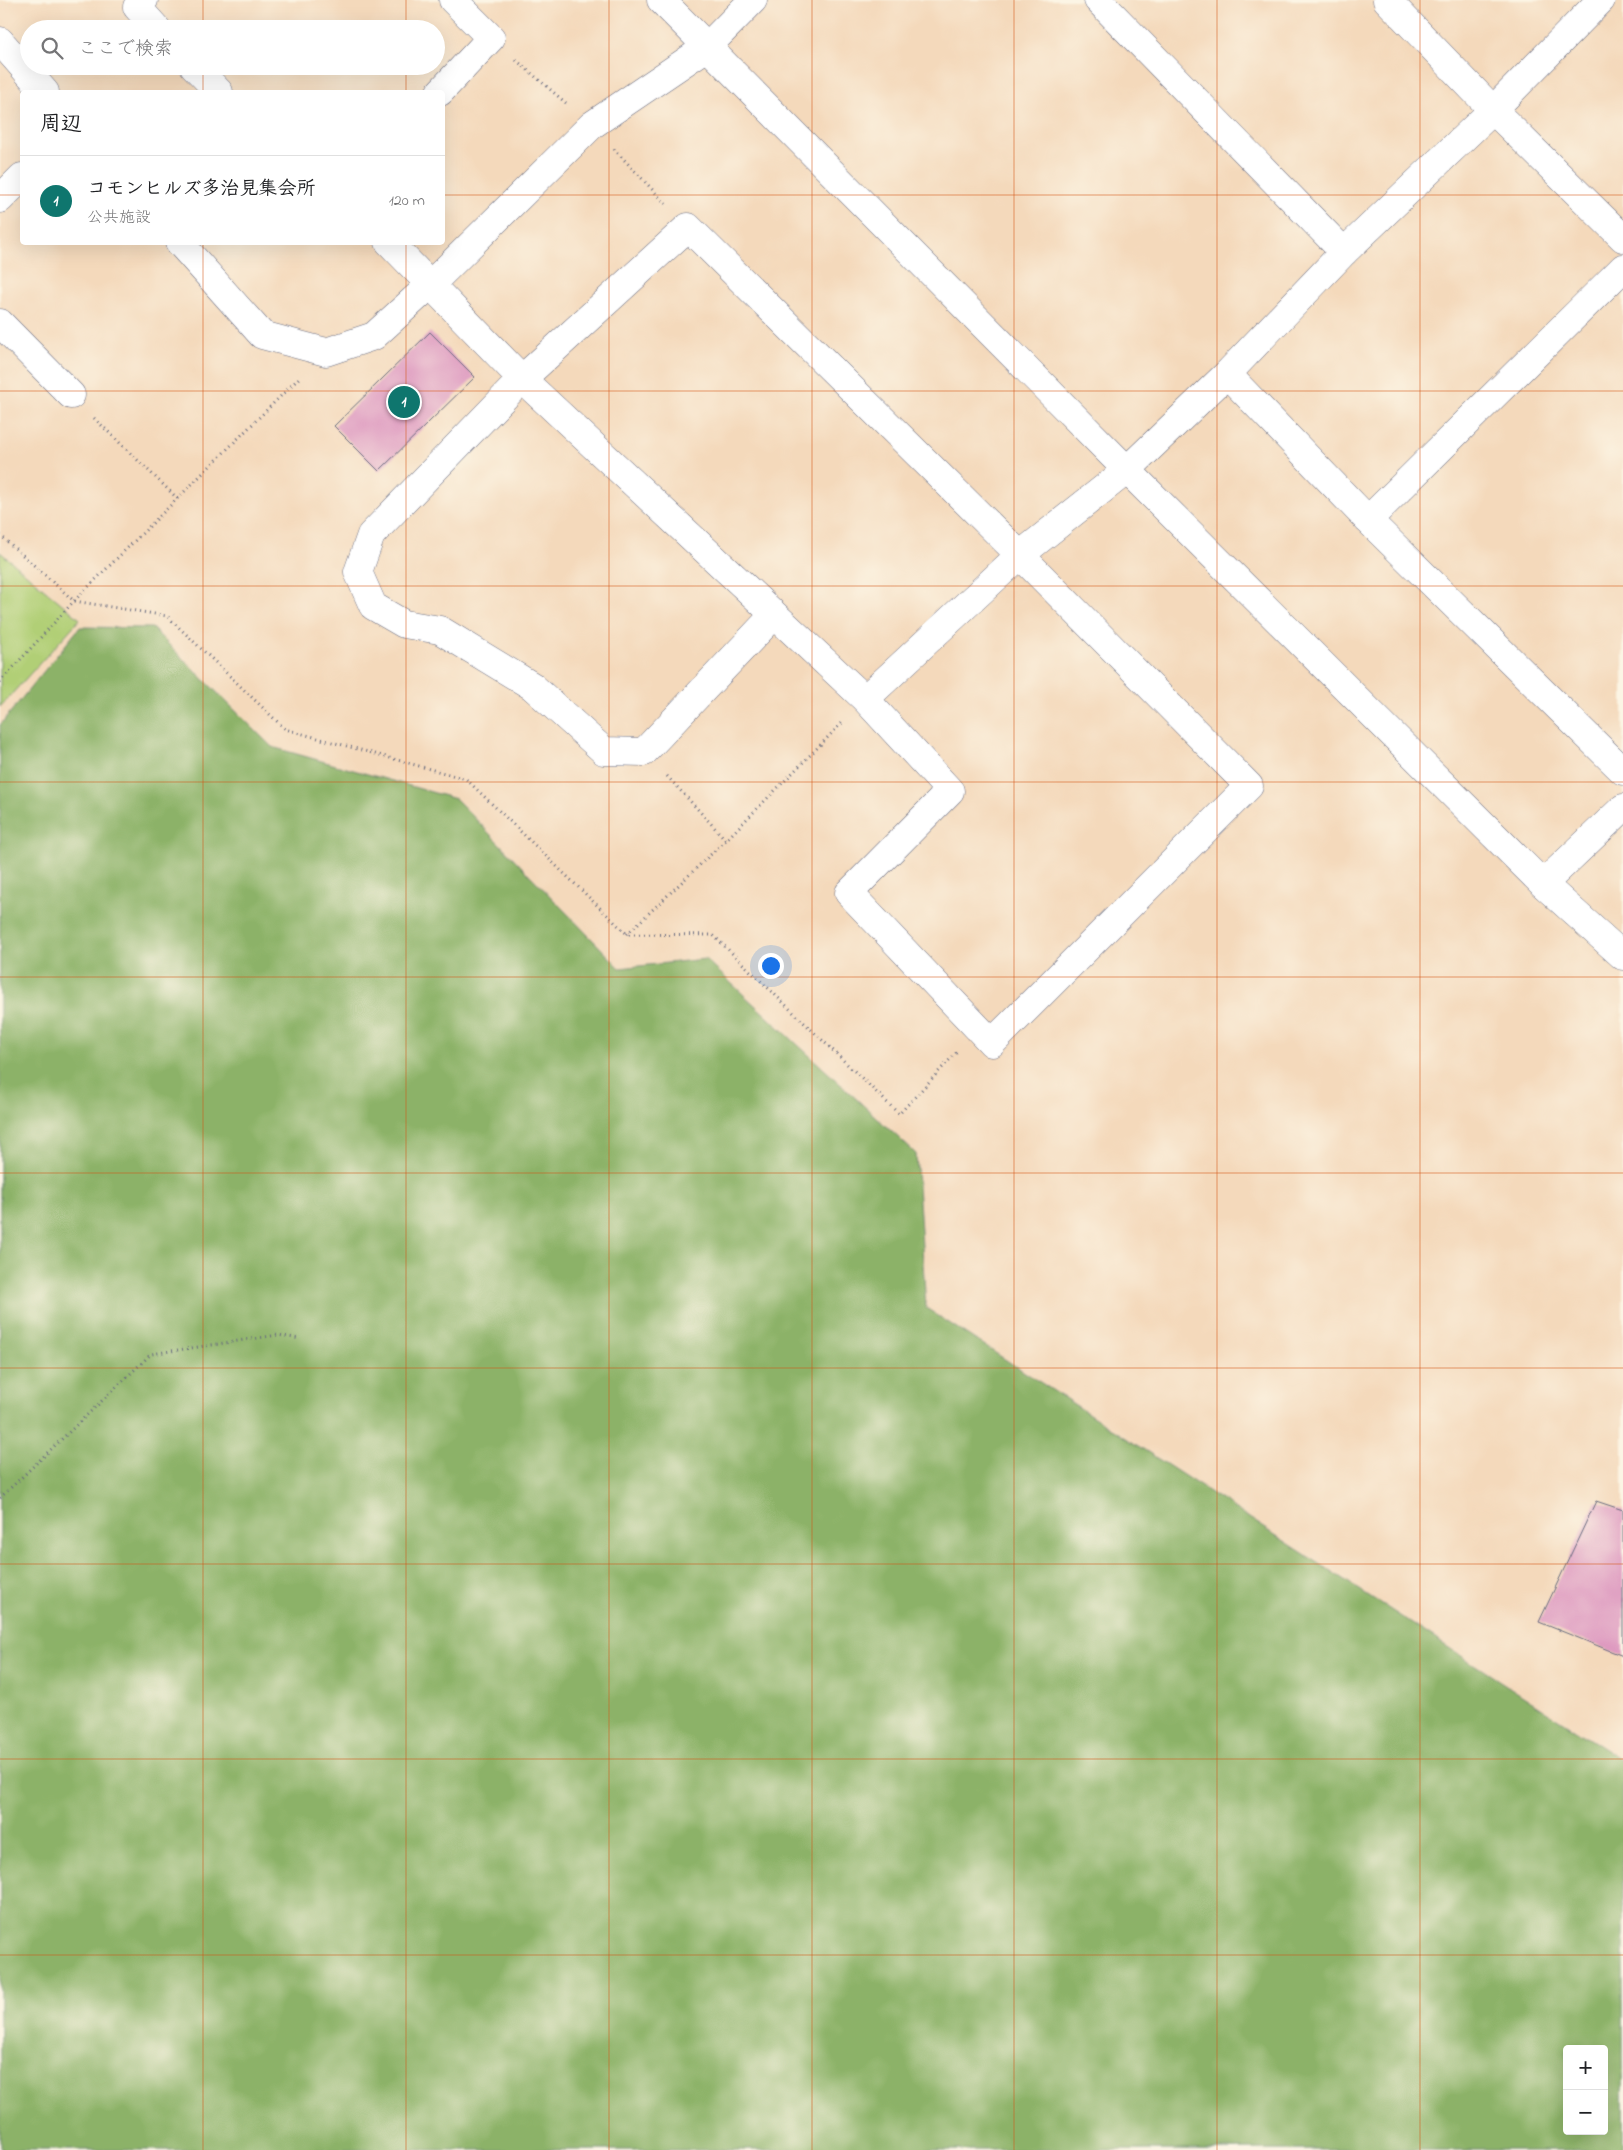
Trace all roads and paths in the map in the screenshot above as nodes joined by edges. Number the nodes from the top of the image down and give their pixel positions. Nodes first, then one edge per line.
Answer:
1 (144, 0) edge
2 (453, 0) edge
3 (660, 0) edge
4 (753, 0) edge
5 (1098, 0) edge
6 (1387, 0) edge
7 (1601, 0) edge
8 (149, 20) edge
9 (0, 41) edge
10 (707, 47) junction
11 (20, 64) edge
12 (30, 75) edge
13 (203, 75) edge
14 (43, 90) edge
15 (217, 90) edge
16 (442, 90) edge
17 (1493, 110) junction
18 (20, 179) edge
19 (0, 199) edge
20 (1623, 238) edge
21 (182, 245) edge
22 (392, 245) edge
23 (1344, 252) junction
24 (1623, 268) edge
25 (431, 284) junction
26 (0, 323) edge
27 (326, 352) junction
28 (1227, 374) junction
29 (522, 379) junction
30 (70, 395) joint
31 (1127, 470) junction
32 (178, 499) junction
33 (1368, 520) junction
34 (0, 535) edge
35 (1020, 555) junction
36 (74, 600) junction
37 (774, 615) junction
38 (0, 682) edge
39 (866, 699) junction
40 (644, 752) junction
41 (1623, 771) edge
42 (1623, 808) edge
43 (726, 840) junction
44 (1543, 884) junction
45 (627, 934) junction
46 (1623, 956) edge
47 (979, 1028) junction
48 (300, 1339) dead end
49 (0, 1498) edge

1 - 8 street
2 - 16 street
3 - 10 street
4 - 10 street
5 - 23 street
6 - 17 street
7 - 17 street
9 - 11 street
10 - 25 street
10 - 31 street
12 - 14 street
13 - 15 street
17 - 20 street
17 - 23 street
18 - 19 street
21 - 27 street
22 - 25 street
23 - 28 street
24 - 33 street
25 - 27 street
25 - 29 street
26 - 30 street
27 - 32 path
28 - 31 street
28 - 33 street
29 - 35 street
29 - 37 street
29 - 40 street
30 - 32 path
31 - 35 street
31 - 44 street
32 - 36 path
33 - 41 street
34 - 36 path
35 - 39 street
35 - 47 street
36 - 38 path
36 - 45 path
37 - 39 street
37 - 40 street
39 - 43 path
39 - 47 street
40 - 43 path
42 - 44 street
43 - 45 path
44 - 46 street
45 - 47 path
48 - 49 path

